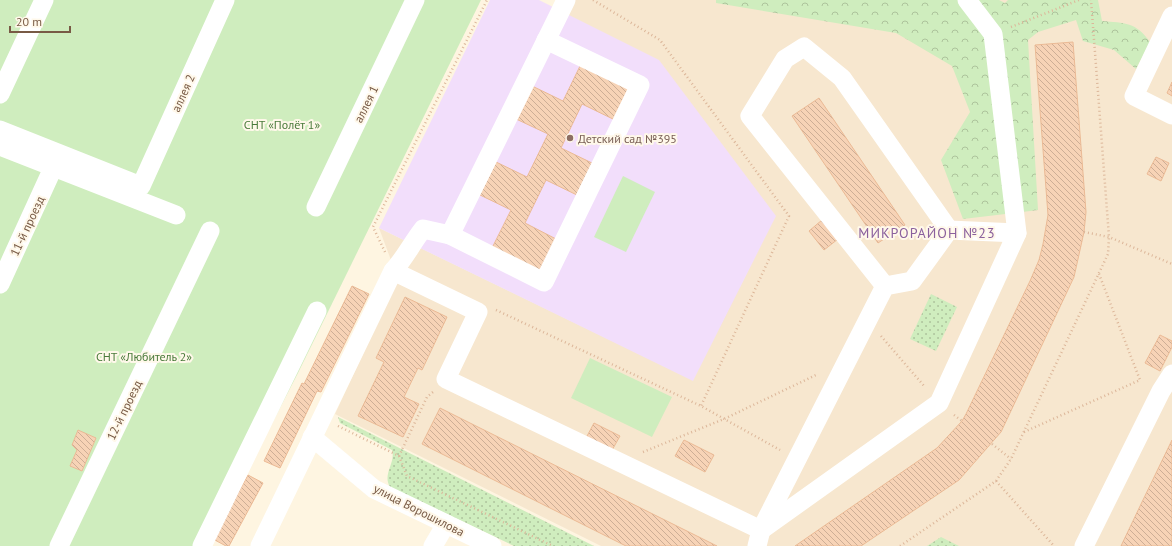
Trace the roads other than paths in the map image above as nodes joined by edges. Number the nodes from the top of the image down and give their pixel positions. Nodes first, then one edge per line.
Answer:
1 (44, 0) edge
2 (225, 0) edge
3 (415, 0) edge
4 (566, 0) edge
5 (967, 0) edge
6 (1172, 16) edge
7 (546, 40) junction
8 (0, 94) edge
9 (1172, 115) edge
10 (0, 130) edge
11 (0, 146) edge
12 (53, 168) junction
13 (316, 207) dead end
14 (176, 215) dead end
15 (948, 230) junction
16 (210, 231) dead end
17 (1017, 233) junction
18 (450, 235) junction
19 (393, 270) junction
20 (0, 284) edge
21 (885, 286) junction
22 (316, 311) dead end
23 (1172, 374) edge
24 (312, 436) junction
25 (446, 524) junction
26 (759, 538) edge
27 (59, 546) edge
28 (202, 546) edge
29 (260, 546) edge
30 (433, 546) edge
31 (492, 546) edge
32 (1084, 546) edge

1 - 8 street
2 - 10 street, аллея 2
3 - 13 street, аллея 1
4 - 7 street
5 - 17 street
6 - 9 street
7 - 18 street
7 - 18 street
11 - 12 street
12 - 14 street
12 - 20 street, 11-й проезд
15 - 17 street
15 - 21 street
15 - 21 street
16 - 27 street, 12-й проезд
17 - 26 street
18 - 19 street
19 - 24 street
19 - 26 street
21 - 26 street
22 - 28 street
23 - 32 street
24 - 25 street, улица Ворошилова
24 - 29 street
25 - 30 street
25 - 31 street, улица Ворошилова

